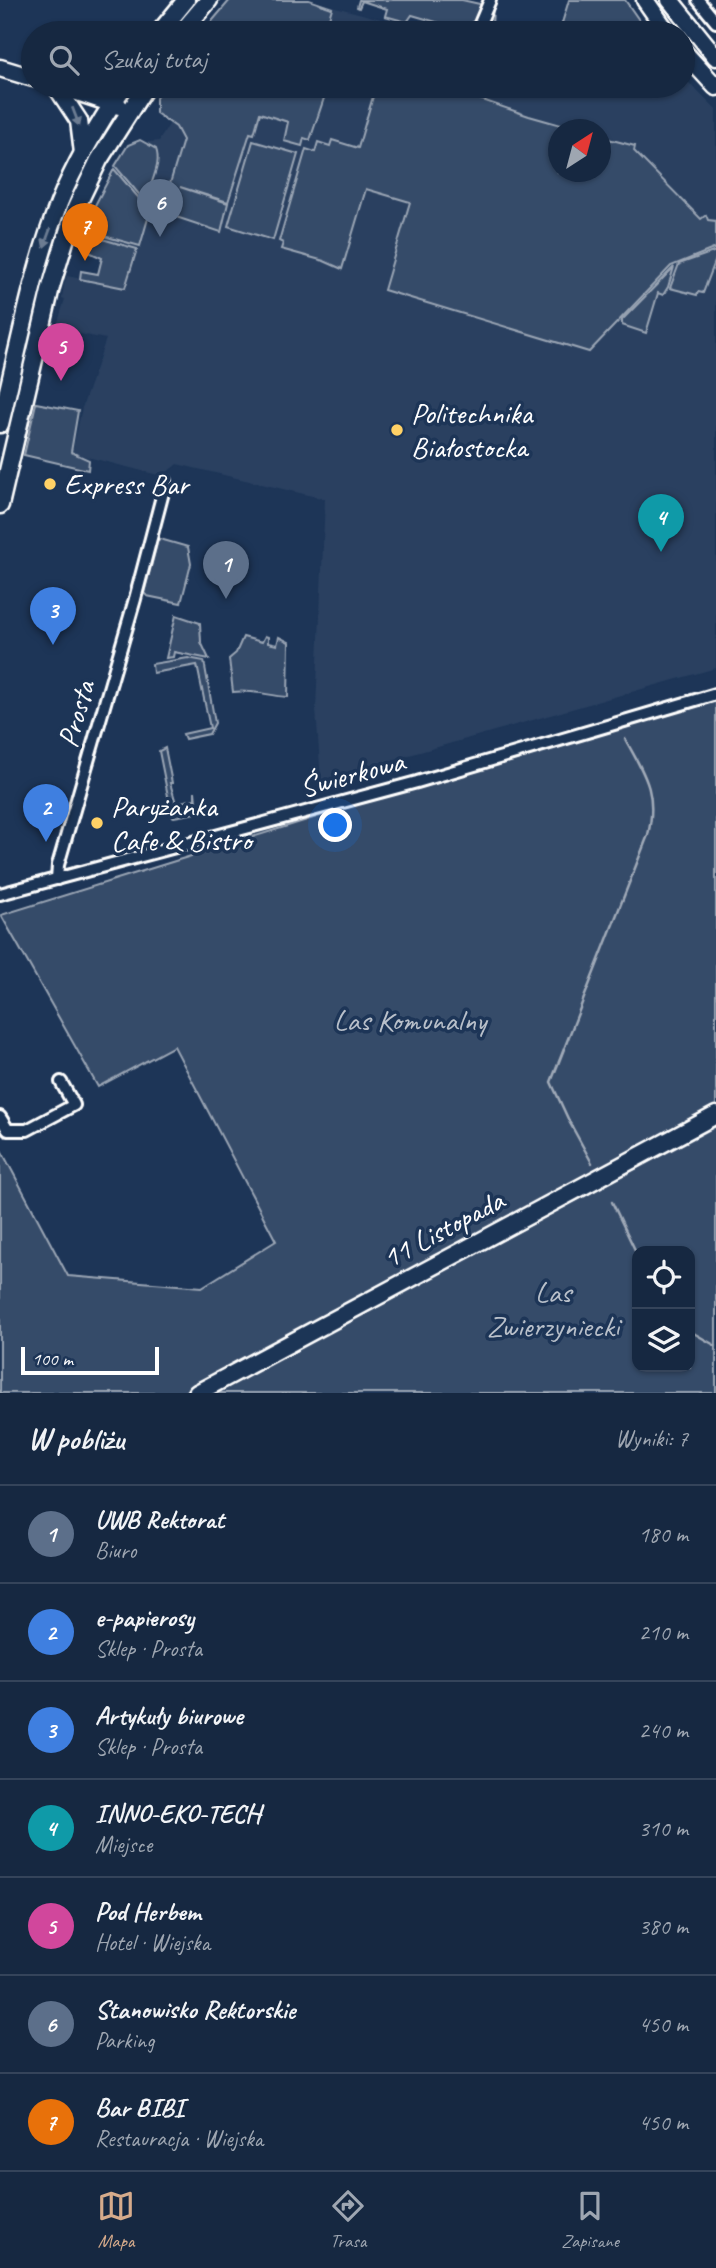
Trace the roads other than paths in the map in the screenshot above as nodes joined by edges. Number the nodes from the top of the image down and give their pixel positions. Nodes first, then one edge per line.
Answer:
1 (186, 0) edge
2 (209, 0) edge
3 (489, 0) edge
4 (645, 0) edge
5 (670, 0) edge
6 (698, 0) edge
7 (169, 21) edge
8 (191, 21) edge
9 (481, 21) edge
10 (660, 21) edge
11 (689, 21) edge
12 (716, 22) edge
13 (695, 27) edge
14 (712, 46) edge
15 (695, 63) edge
16 (0, 68) edge
17 (21, 74) edge
18 (716, 87) edge
19 (66, 98) edge
20 (97, 98) edge
21 (116, 98) edge
22 (139, 98) edge
23 (113, 103) junction
24 (130, 112) junction
25 (83, 153) junction
26 (0, 425) edge
27 (19, 427) junction
28 (4, 474) edge
29 (166, 481) dead end
30 (0, 505) edge
31 (716, 694) edge
32 (57, 879) junction
33 (0, 894) edge
34 (61, 1082) dead end
35 (716, 1115) edge
36 (0, 1116) edge
37 (197, 1393) edge

1 - 7 main road
2 - 8 main road
3 - 9 street
4 - 10 main road
5 - 11 main road
6 - 12 street
13 - 14 main road
15 - 18 main road
16 - 17 main road
19 -> 25 main road
20 - 23 main road
21 - 23 main road
22 - 24 main road
23 - 24 main road
23 - 25 main road
24 - 27 main road
25 -> 26 main road
26 - 27 main road
27 - 28 main road
28 - 30 main road
29 - 32 street, Prosta
31 - 32 street, Świerkowa
32 - 33 street, Świerkowa
34 - 36 street
35 - 37 main road, 11 Listopada

